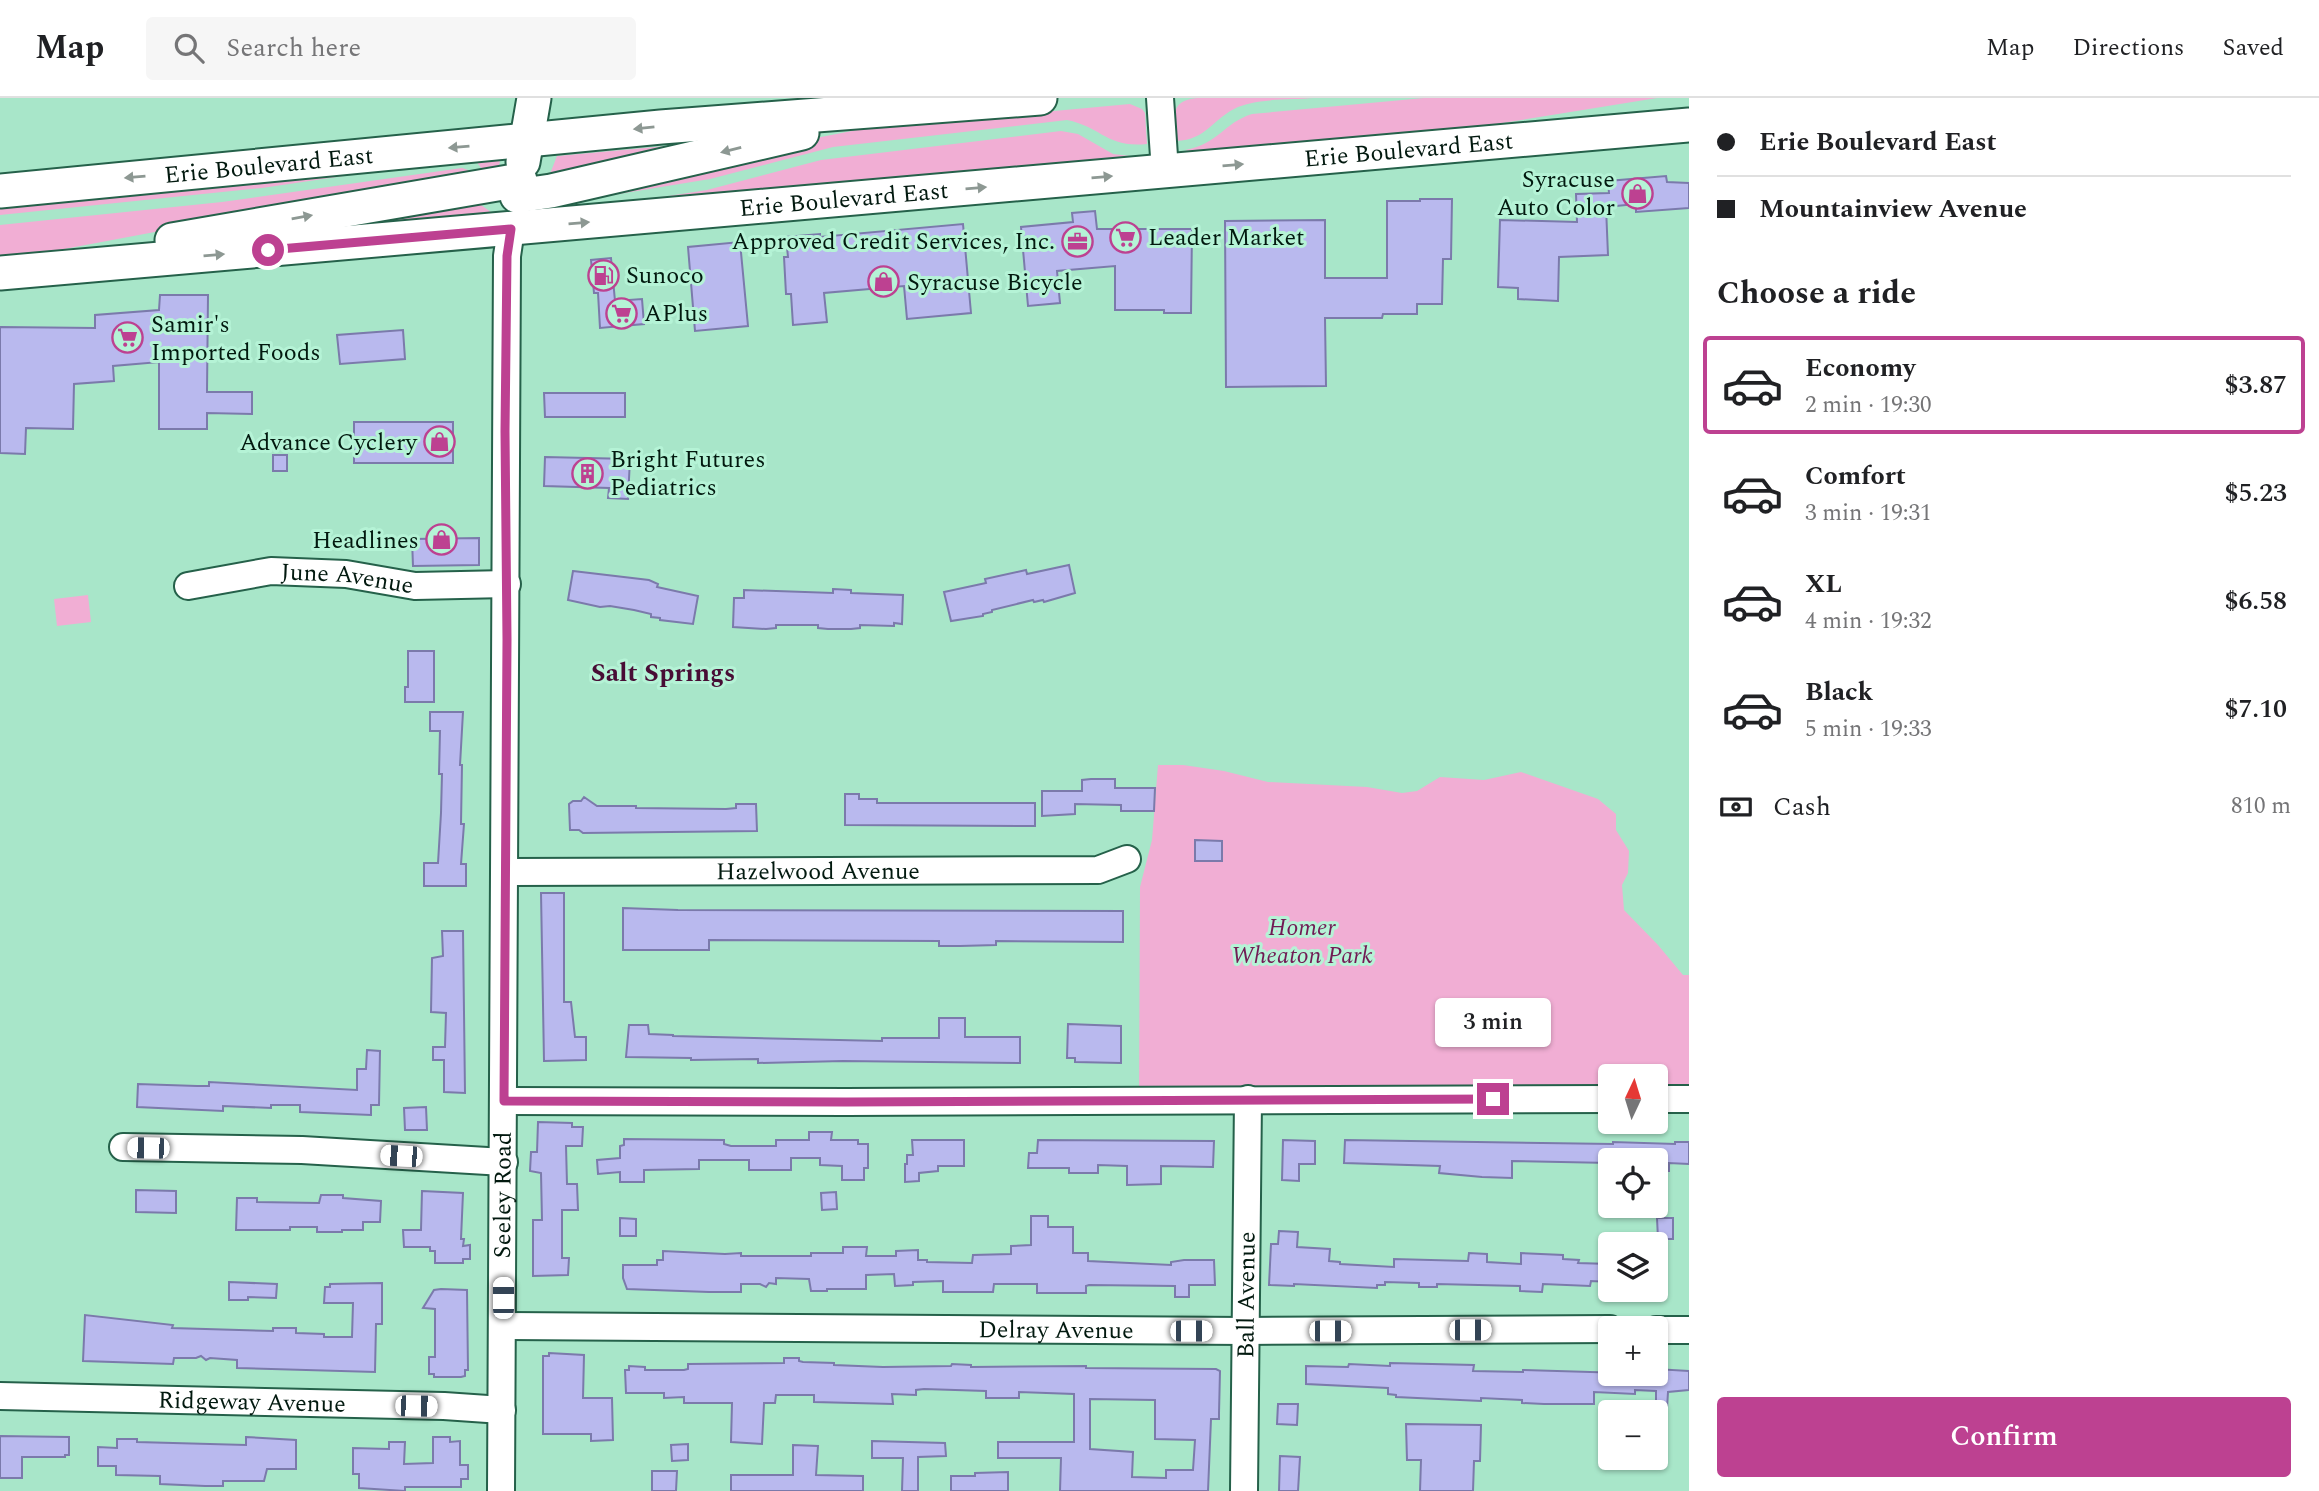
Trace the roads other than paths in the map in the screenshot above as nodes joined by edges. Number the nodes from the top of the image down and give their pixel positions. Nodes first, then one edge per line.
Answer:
1 (534, 98) edge
2 (1040, 98) edge
3 (1160, 98) edge
4 (1689, 102) edge
5 (893, 111) junction
6 (1689, 125) edge
7 (1543, 137) junction
8 (527, 141) junction
9 (1165, 172) junction
10 (518, 188) junction
11 (0, 191) edge
12 (511, 229) junction
13 (10, 272) edge
14 (507, 584) junction
15 (188, 586) dead end
16 (1126, 859) dead end
17 (506, 872) junction
18 (1248, 1099) junction
19 (1598, 1099) edge
20 (1668, 1099) edge
21 (1689, 1099) edge
22 (504, 1101) junction
23 (123, 1147) dead end
24 (504, 1162) junction
25 (503, 1326) junction
26 (1598, 1329) edge
27 (1668, 1330) edge
28 (1689, 1330) edge
29 (1246, 1331) junction
30 (0, 1396) edge
31 (502, 1410) junction
32 (502, 1491) edge
33 (1244, 1491) edge

1 - 8 main road
2 - 5 main road, Erie Boulevard East
3 - 9 street
4 - 7 main road
5 -> 8 main road, Erie Boulevard East
5 -> 10 main road
6 - 7 main road, Erie Boulevard East
9 -> 7 main road, Erie Boulevard East
8 - 10 main road
8 -> 11 main road, Erie Boulevard East
12 -> 9 main road, Erie Boulevard East
10 - 12 main road
13 -> 10 main road
13 -> 12 main road, Erie Boulevard East
12 - 14 street, Seeley Road
14 - 15 street, June Avenue
14 - 17 street, Seeley Road
16 - 17 street, Hazelwood Avenue
17 - 22 street, Seeley Road
18 - 19 street
18 - 22 street
18 - 29 street, Ball Avenue
20 - 21 street
22 - 24 street, Seeley Road
23 - 24 street
24 - 25 street, Seeley Road
25 - 29 street, Delray Avenue
25 - 31 street, Seeley Road
26 - 29 street, Delray Avenue
27 - 28 street
29 - 33 street, Ball Avenue
30 - 31 street, Ridgeway Avenue
31 - 32 street, Seeley Road

